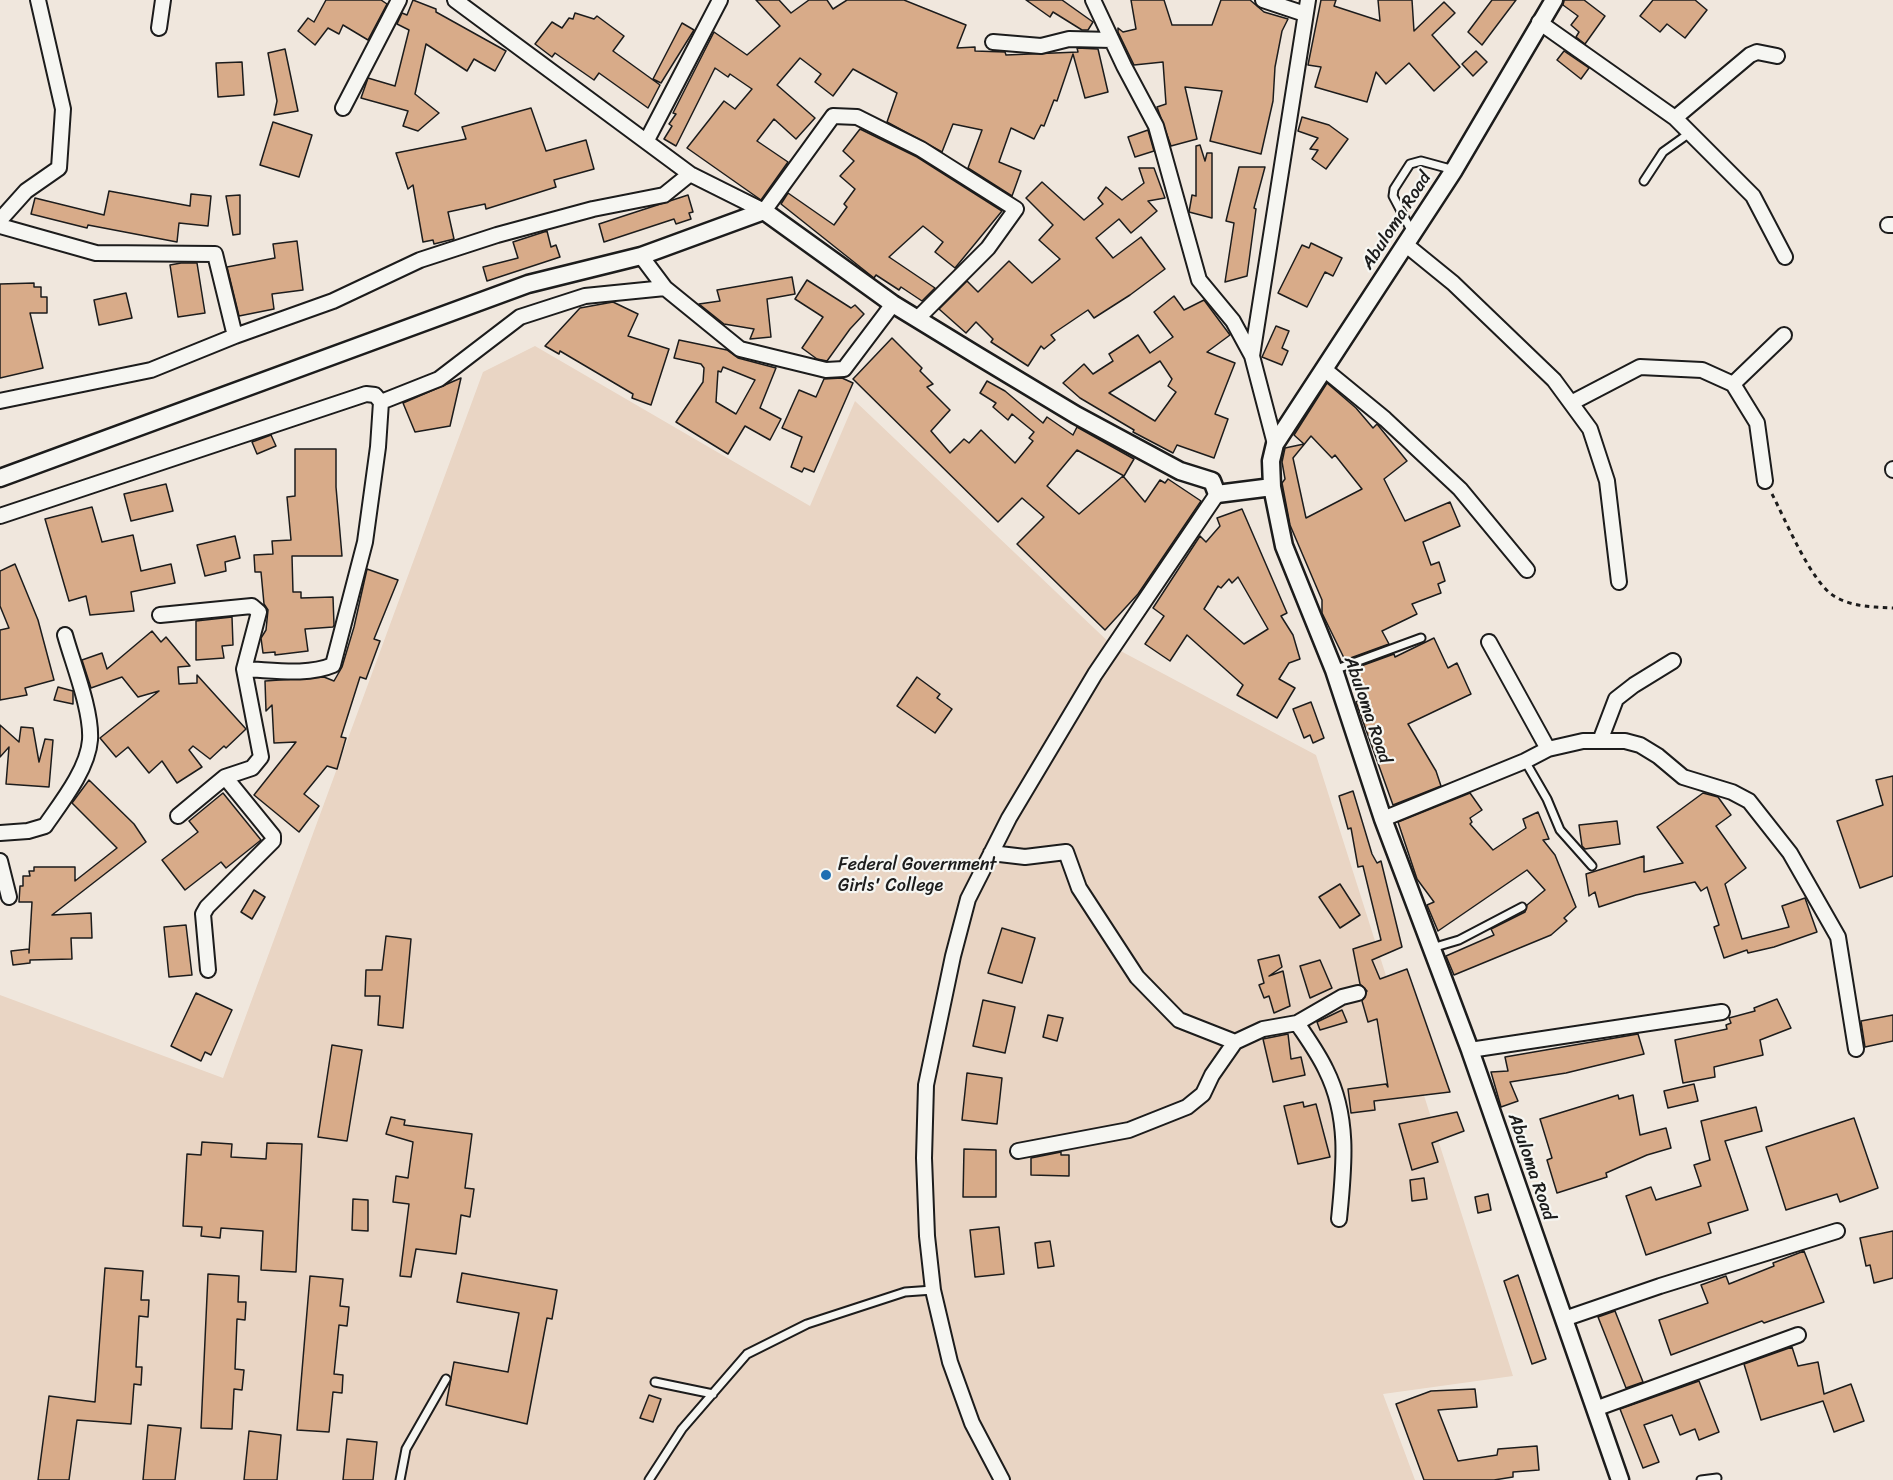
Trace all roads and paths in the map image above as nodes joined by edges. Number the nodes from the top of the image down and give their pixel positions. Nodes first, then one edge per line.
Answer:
1 (38, 0) edge
2 (163, 0) edge
3 (399, 0) edge
4 (720, 0) edge
5 (1093, 0) edge
6 (1263, 0) edge
7 (1554, 0) edge
8 (461, 2) edge
9 (1307, 7) edge
10 (1539, 22) junction
11 (159, 28) dead end
12 (1112, 40) junction
13 (993, 42) dead end
14 (1777, 56) dead end
15 (343, 108) dead end
16 (1675, 118) junction
17 (1691, 132) junction
18 (647, 140) junction
19 (1454, 170) junction
20 (690, 174) junction
21 (1644, 181) dead end
22 (764, 211) junction
23 (0, 220) edge
24 (0, 226) edge
25 (1408, 238) junction
26 (641, 256) junction
27 (1785, 257) dead end
28 (664, 288) junction
29 (893, 304) junction
30 (917, 319) junction
31 (1784, 334) dead end
32 (235, 336) junction
33 (1252, 356) junction
34 (1324, 369) junction
35 (1733, 384) junction
36 (0, 401) edge
37 (381, 402) junction
38 (1571, 403) junction
39 (1275, 444) junction
40 (0, 478) edge
41 (1764, 481) joint
42 (1272, 487) junction
43 (1217, 494) junction
44 (0, 516) edge
45 (1527, 570) dead end
46 (1619, 582) dead end
47 (1893, 608) edge
48 (160, 615) dead end
49 (65, 635) dead end
50 (1421, 638) dead end
51 (1489, 642) dead end
52 (1673, 661) dead end
53 (244, 669) junction
54 (1334, 670) junction
55 (1600, 741) junction
56 (1548, 749) junction
57 (1525, 761) junction
58 (225, 777) junction
59 (178, 816) dead end
60 (1383, 819) junction
61 (0, 833) edge
62 (991, 854) junction
63 (0, 861) edge
64 (1592, 866) dead end
65 (9, 897) dead end
66 (1522, 906) dead end
67 (1432, 948) junction
68 (208, 970) dead end
69 (1358, 993) dead end
70 (1722, 1012) dead end
71 (1297, 1023) junction
72 (1235, 1042) junction
73 (1856, 1049) dead end
74 (1470, 1050) junction
75 (1018, 1151) dead end
76 (1339, 1219) dead end
77 (1837, 1231) dead end
78 (933, 1290) junction
79 (1564, 1319) junction
80 (1798, 1335) dead end
81 (446, 1379) dead end
82 (655, 1382) dead end
83 (713, 1394) junction
84 (1596, 1409) junction
85 (1717, 1478) dead end
86 (400, 1480) edge
87 (649, 1480) edge
88 (1002, 1480) edge
89 (1620, 1480) edge
90 (1701, 1480) edge

1 - 23 street
2 - 11 street
3 - 15 street
4 - 18 street
5 - 12 street
6 - 9 street
7 - 10 street, Abuloma Road
8 - 18 street
9 - 33 street
10 - 16 street
10 - 19 street, Abuloma Road
12 - 13 street
12 - 33 street
14 - 16 street
16 - 17 street
17 - 21 lane
17 - 27 street
18 - 20 street
19 - 25 street, Abuloma Road
19 - 25 lane
20 - 22 street
20 - 32 street
22 - 26 street
22 - 29 street
22 - 30 street
24 - 32 street
25 - 34 street, Abuloma Road
25 - 38 street
26 - 28 street
26 - 40 street
28 - 29 street
28 - 37 street
29 - 30 street
30 - 43 street
31 - 35 street
32 - 36 street
33 - 39 street
34 - 39 street, Abuloma Road
34 - 45 street
35 - 38 street
35 - 41 street
37 - 44 street
37 - 53 street
38 - 46 street
39 - 42 street, Abuloma Road
41 - 47 path
42 - 43 street
42 - 54 street, Abuloma Road
43 - 62 street
48 - 53 street
49 - 61 street
50 - 54 lane
51 - 56 street
52 - 55 street
53 - 58 street
54 - 60 street, Abuloma Road
55 - 56 street
55 - 73 street
56 - 57 street
57 - 60 street
57 - 64 lane
58 - 59 street
58 - 68 street
60 - 67 street, Abuloma Road
62 - 72 street
62 - 78 street
63 - 65 street
66 - 67 lane
67 - 74 street, Abuloma Road
69 - 71 street
70 - 74 street
71 - 72 street
71 - 76 street
72 - 75 street
74 - 79 street, Abuloma Road
77 - 79 street
78 - 83 lane
78 - 88 street
79 - 84 street, Abuloma Road
80 - 84 street
81 - 86 lane
82 - 83 lane
83 - 87 lane
84 - 89 street, Abuloma Road
85 - 90 lane

